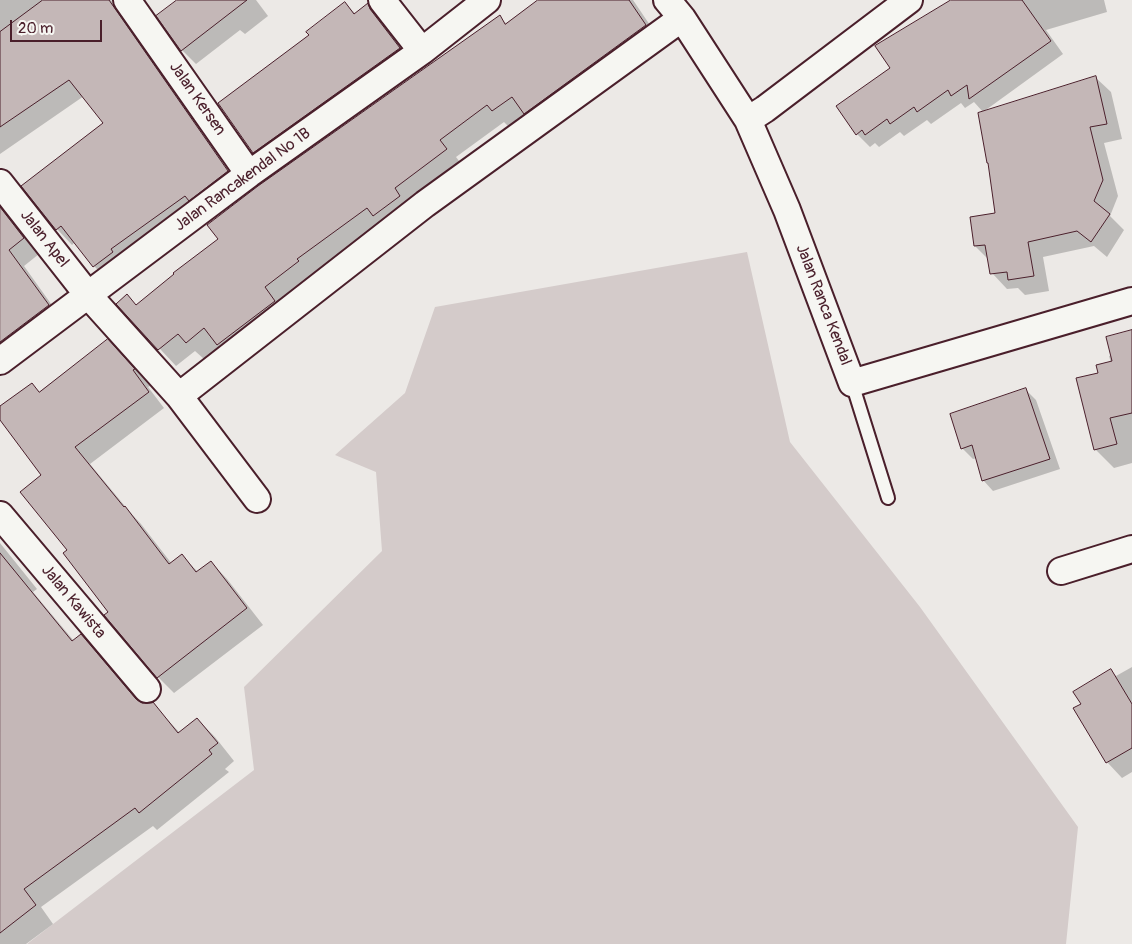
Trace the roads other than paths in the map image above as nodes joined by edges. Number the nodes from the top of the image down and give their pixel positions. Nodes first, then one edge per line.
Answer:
1 (127, 0) edge
2 (382, 0) edge
3 (487, 0) edge
4 (909, 0) edge
5 (674, 9) edge
6 (422, 50) junction
7 (748, 120) junction
8 (249, 174) junction
9 (0, 183) edge
10 (88, 295) junction
11 (1132, 301) edge
12 (0, 361) edge
13 (852, 383) junction
14 (178, 396) junction
15 (888, 498) dead end
16 (257, 500) dead end
17 (0, 515) edge
18 (1132, 549) edge
19 (1061, 571) dead end
20 (147, 689) dead end

1 - 8 street, Jalan Kersen
2 - 6 street
3 - 6 street, Jalan Rancakendal No 1B
4 - 7 street
5 - 7 street, Jalan Ranca Kendal
5 - 14 street
6 - 8 street, Jalan Rancakendal No 1B
7 - 13 street, Jalan Ranca Kendal
8 - 10 street, Jalan Rancakendal No 1B
9 - 10 street, Jalan Apel
10 - 12 street, Jalan Rancakendal No 1B
10 - 14 street, Jalan Apel
11 - 13 street, Jalan Ranca Kendal
13 - 15 lane
14 - 16 street, Jalan Apel
17 - 20 street, Jalan Kawista
18 - 19 street

